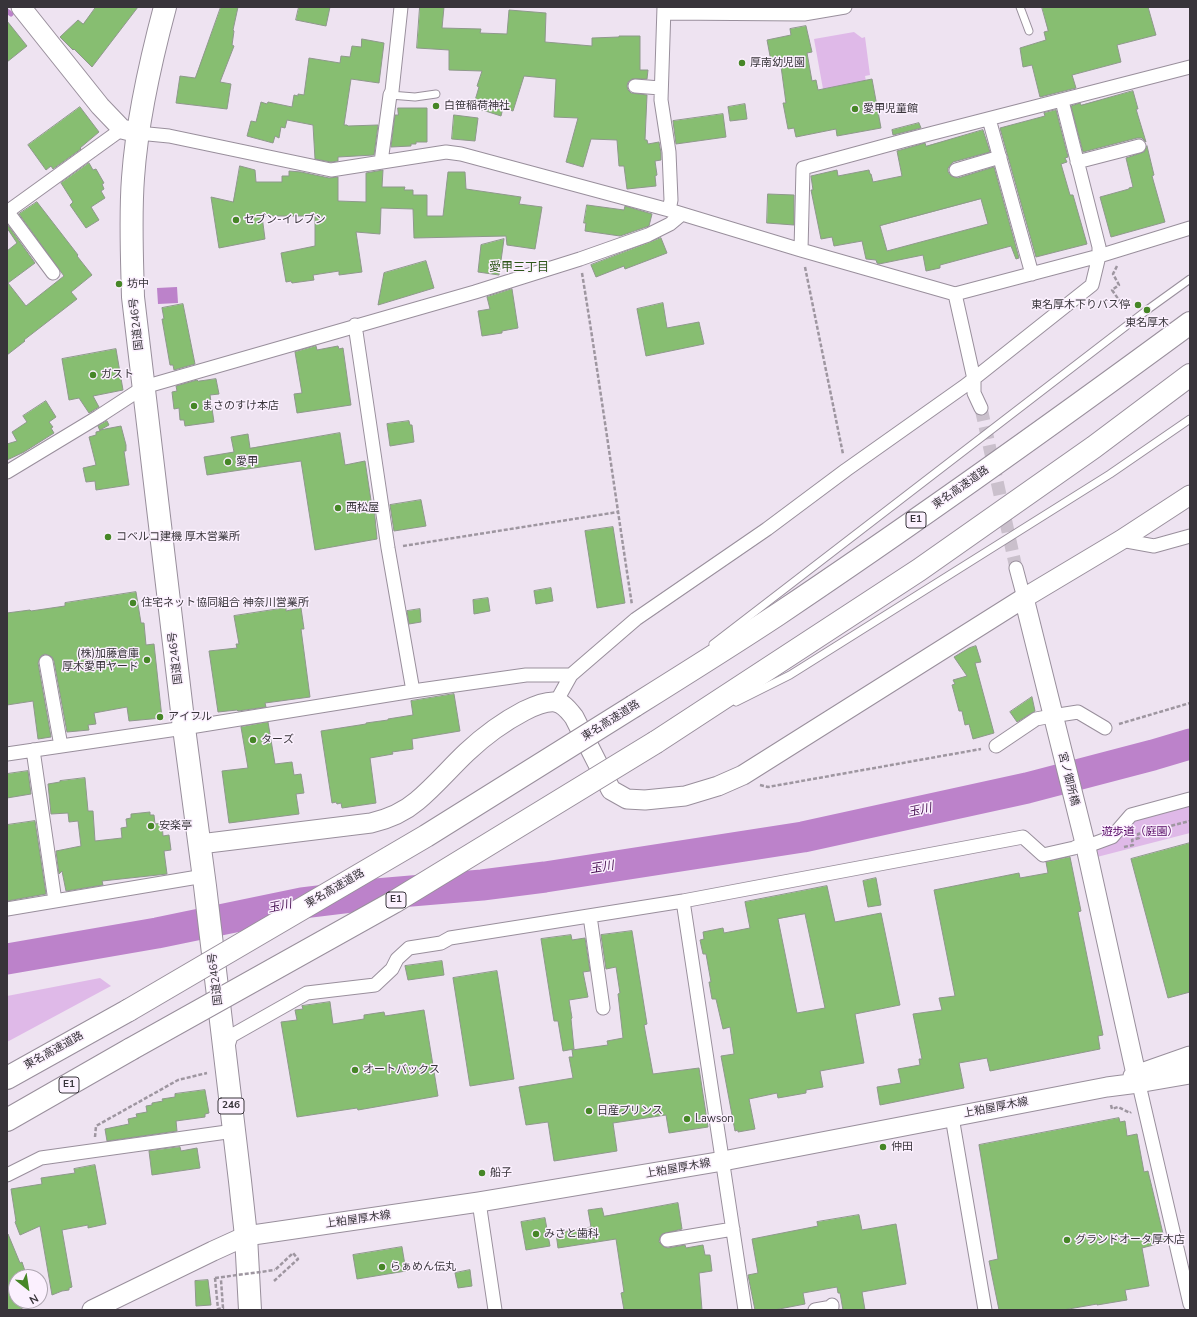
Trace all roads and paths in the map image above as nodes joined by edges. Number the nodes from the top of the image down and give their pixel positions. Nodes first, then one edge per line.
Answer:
1 (22, 7) edge
2 (165, 7) edge
3 (401, 7) edge
4 (1020, 7) edge
5 (838, 8) edge
6 (664, 10) edge
7 (1029, 31) dead end
8 (1190, 67) edge
9 (635, 86) dead end
10 (660, 88) junction
11 (436, 94) dead end
12 (390, 95) junction
13 (1062, 101) junction
14 (989, 119) junction
15 (130, 131) junction
16 (1139, 146) dead end
17 (1000, 158) junction
18 (381, 162) junction
19 (1077, 162) junction
20 (956, 170) dead end
21 (669, 210) junction
22 (7, 212) edge
23 (682, 214) junction
24 (1190, 228) edge
25 (801, 250) junction
26 (1099, 256) junction
27 (580, 259) junction
28 (53, 273) dead end
29 (1032, 274) junction
30 (1113, 274) dead end
31 (1190, 279) edge
32 (955, 294) junction
33 (1126, 310) dead end
34 (1190, 323) edge
35 (355, 325) junction
36 (1190, 375) edge
37 (974, 379) junction
38 (144, 387) junction
39 (981, 408) tunnel mouth
40 (1190, 419) edge
41 (846, 470) junction
42 (7, 472) edge
43 (1190, 495) edge
44 (618, 512) junction
45 (1190, 536) edge
46 (1121, 540) junction
47 (388, 548) junction
48 (1016, 568) tunnel mouth
49 (1024, 598) junction
50 (636, 619) junction
51 (707, 649) dead end
52 (695, 658) dead end
53 (46, 662) dead end
54 (571, 675) junction
55 (413, 691) junction
56 (556, 702) junction
57 (1190, 703) edge
58 (634, 706) junction
59 (726, 706) dead end
60 (719, 710) dead end
61 (1053, 719) junction
62 (184, 728) junction
63 (1105, 728) joint
64 (656, 742) junction
65 (61, 746) junction
66 (996, 746) joint
67 (33, 750) junction
68 (7, 754) edge
69 (750, 771) junction
70 (1190, 799) edge
71 (1190, 821) edge
72 (1084, 839) junction
73 (200, 844) junction
74 (1119, 848) dead end
75 (205, 881) junction
76 (55, 901) junction
77 (683, 901) junction
78 (7, 909) edge
79 (590, 916) junction
80 (603, 1008) dead end
81 (225, 1054) junction
82 (1190, 1056) edge
83 (1190, 1074) edge
84 (7, 1078) edge
85 (1137, 1079) junction
86 (1109, 1095) junction
87 (1134, 1112) dead end
88 (952, 1117) junction
89 (7, 1120) edge
90 (234, 1131) junction
91 (95, 1139) dead end
92 (723, 1161) junction
93 (7, 1175) edge
94 (479, 1202) junction
95 (733, 1229) junction
96 (246, 1236) junction
97 (667, 1240) dead end
98 (221, 1280) dead end
99 (274, 1281) dead end
100 (1189, 1296) edge
101 (832, 1305) dead end
102 (92, 1310) edge
103 (250, 1310) edge
104 (495, 1310) edge
105 (745, 1310) edge
106 (815, 1310) edge
107 (985, 1310) edge

1 - 15 street
2 - 15 highway, 国道246号 / 246
3 - 12 street
4 - 7 lane
5 - 6 street
6 - 10 street
8 - 13 street
9 - 10 street
10 - 21 street
11 - 12 lane
12 - 18 street
13 - 14 street
13 - 19 street
14 - 17 street
14 - 25 street
15 - 18 street
15 - 22 street
15 - 38 highway, 国道246号 / 246
16 - 19 street
17 - 20 street
17 - 29 street
18 - 21 street
19 - 26 street
21 - 23 street
22 - 28 street
23 - 25 street
23 - 27 street
24 - 26 street
25 - 32 street
25 - 41 path
26 - 29 street
26 - 37 street
27 - 35 street
27 - 44 path
29 - 32 street
30 - 33 path
31 - 51 lane
32 - 37 street
34 - 58 highway, 東名高速道路 / E1
35 - 38 street
35 - 47 street
36 - 64 highway, E1
37 - 39 street
37 - 41 street
38 - 42 street
38 - 62 highway, 国道246号 / 246
40 - 59 lane
41 - 50 street
43 - 46 street
44 - 47 path
44 - 50 path
45 - 46 street
46 - 49 street
47 - 55 street
48 - 49 street
49 - 61 street, 宮ノ御所橋
49 - 69 street
50 - 54 street
52 - 58 lane
53 - 65 street
54 - 55 street
54 - 56 street
55 - 62 street
56 - 69 street
56 - 73 street
57 - 63 path
58 - 84 highway, 東名高速道路 / E1, bridge
60 - 64 lane
61 - 63 street
61 - 66 street
61 - 72 street, 宮ノ御所橋
62 - 65 street
62 - 73 highway, 国道246号 / 246
64 - 89 highway, E1, bridge
65 - 67 street
66 - 69 path
67 - 68 street
67 - 76 street
70 - 72 street
71 - 74 path
72 - 77 street
72 - 85 street, 宮ノ御所橋
73 - 75 highway, 国道246号 / 246
75 - 76 street
75 - 81 highway, 国道246号 / 246
76 - 78 street
77 - 79 street
77 - 92 street
79 - 80 street
79 - 81 street
81 - 90 highway, 国道246号 / 246
81 - 91 path
82 - 85 street, 上粕屋厚木線
83 - 85 street, 上粕屋厚木線
85 - 86 street, 上粕屋厚木線
85 - 100 street
86 - 87 path
86 - 88 street, 上粕屋厚木線
88 - 92 street, 上粕屋厚木線
88 - 107 street
90 - 93 street
90 - 96 highway, 国道246号 / 246
92 - 94 street, 上粕屋厚木線
92 - 95 street
94 - 96 street, 上粕屋厚木線
94 - 104 street
95 - 97 street
95 - 105 street
96 - 102 street, 上粕屋厚木線
96 - 103 highway, 国道246号 / 246
98 - 99 path, bridge
101 - 106 street

